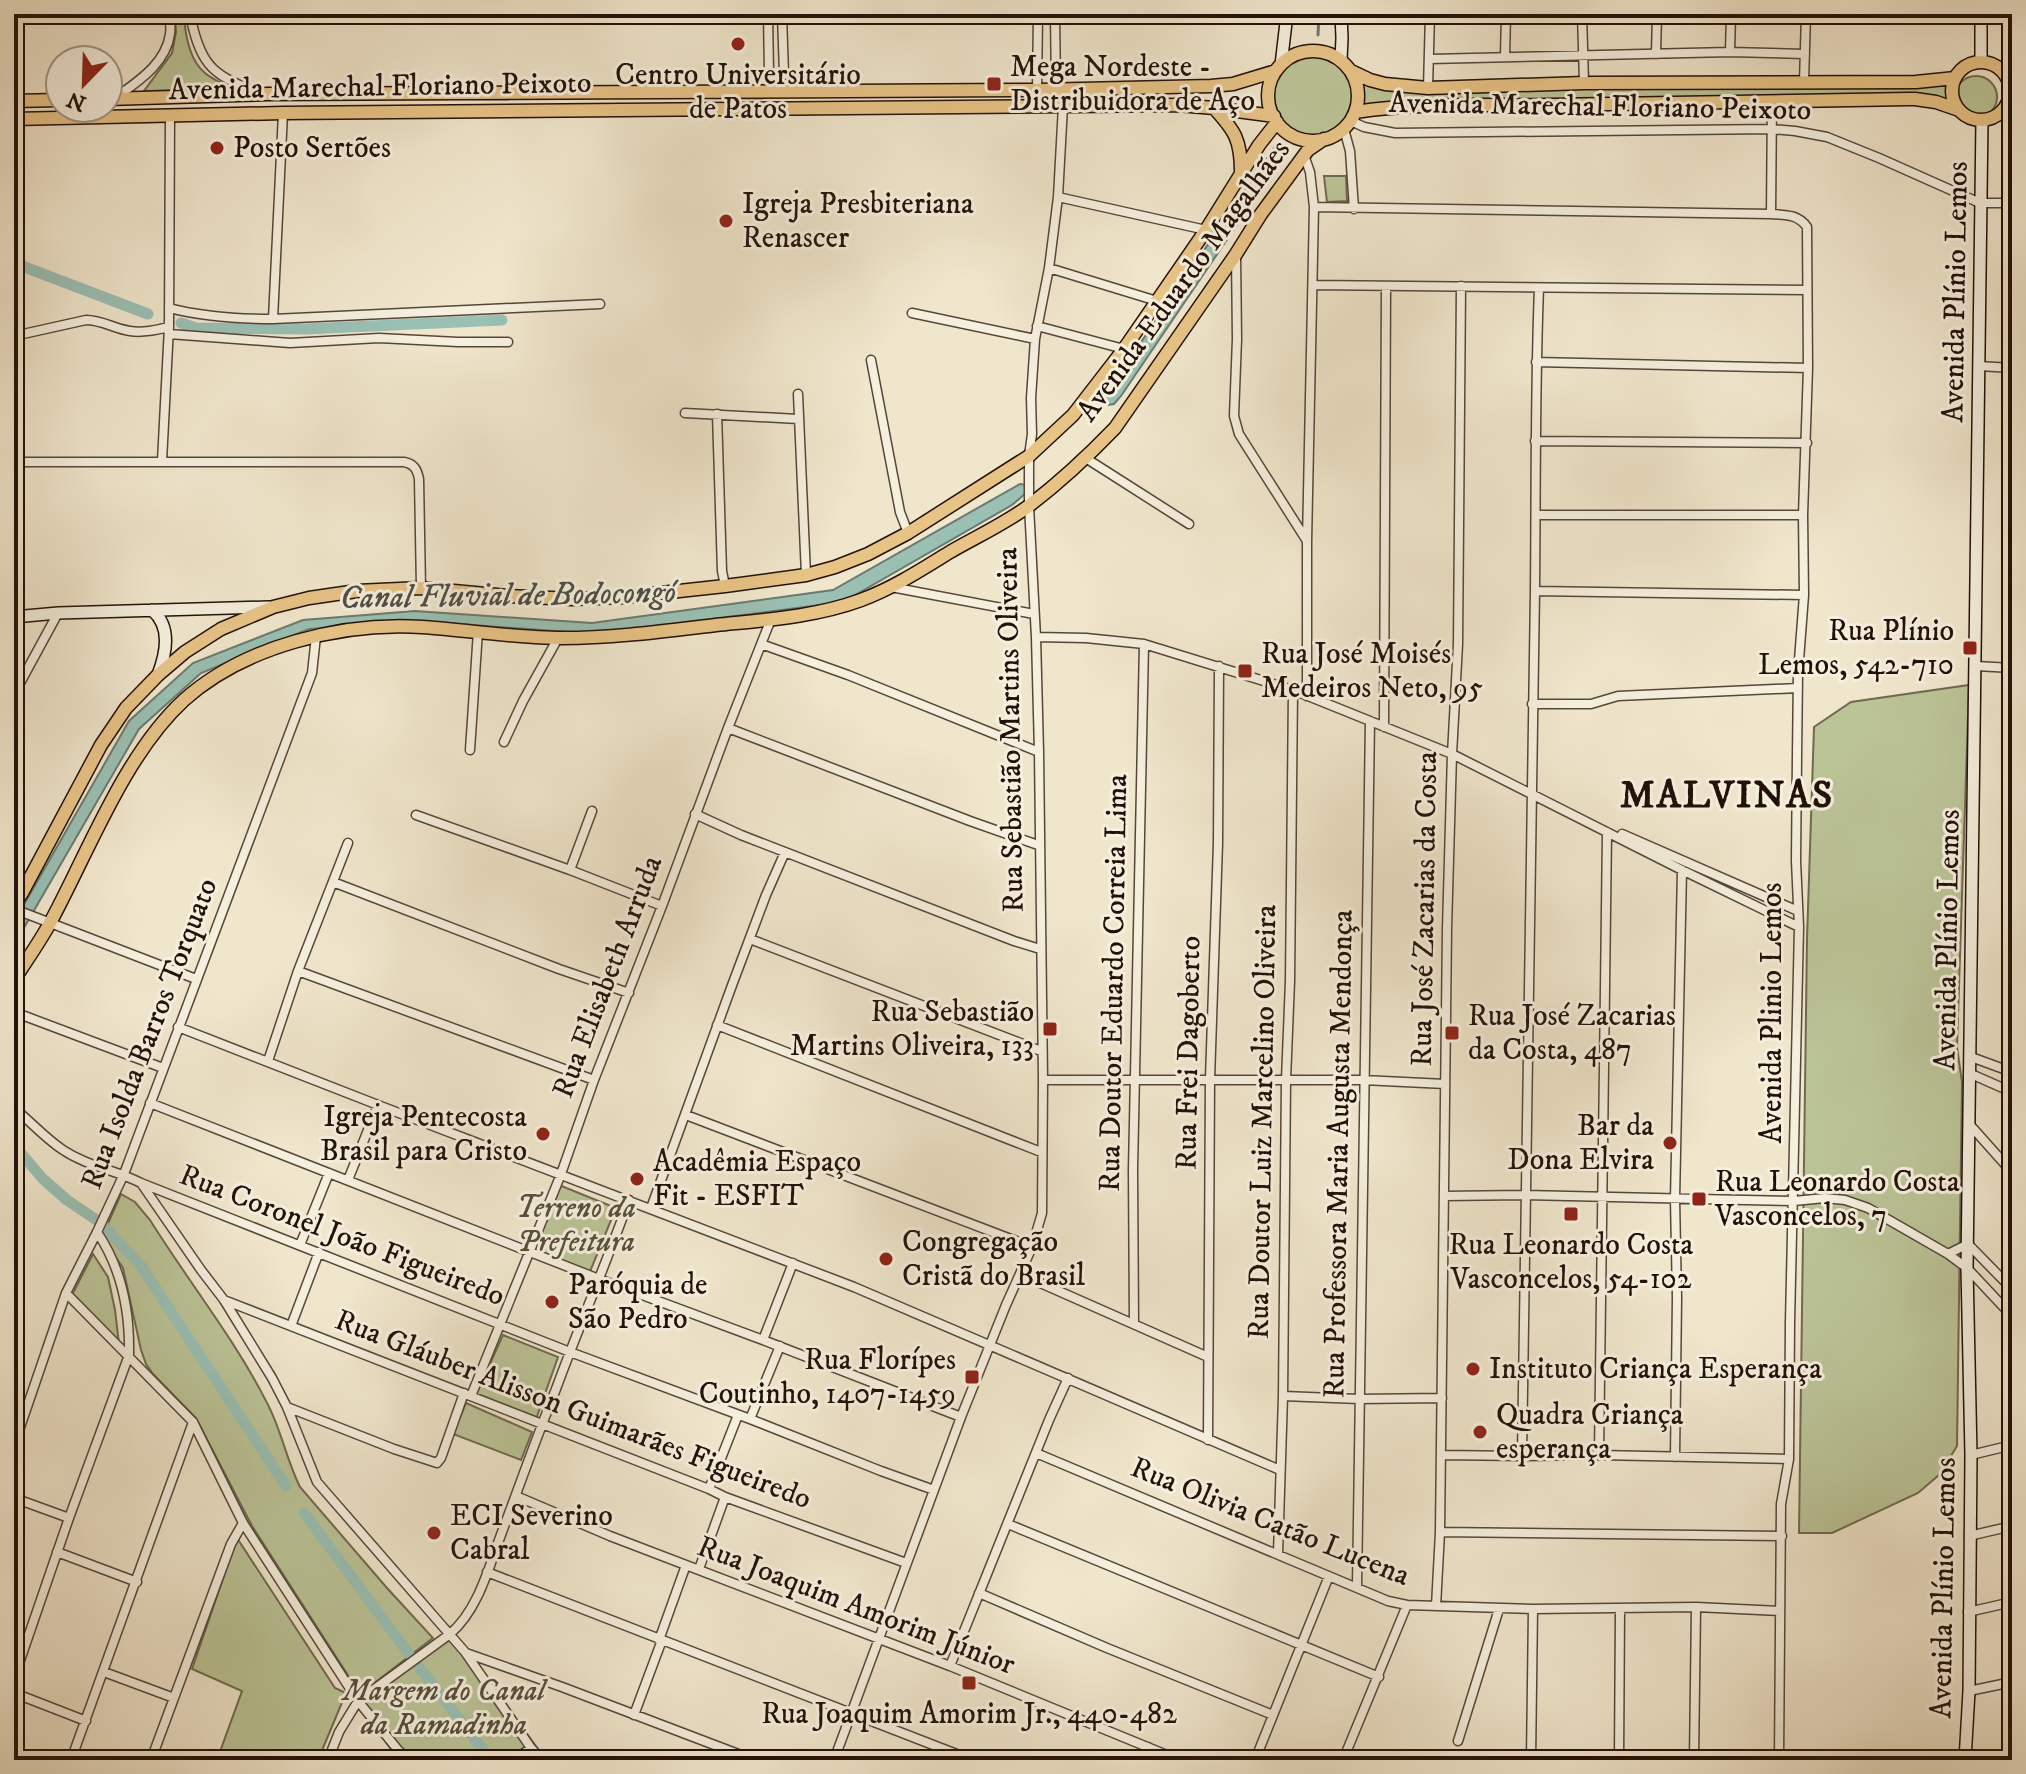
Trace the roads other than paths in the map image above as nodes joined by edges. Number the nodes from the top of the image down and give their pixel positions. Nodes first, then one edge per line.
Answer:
1 (169, 14) edge
2 (190, 14) edge
3 (768, 14) edge
4 (782, 14) edge
5 (1038, 14) edge
6 (1055, 14) edge
7 (1287, 14) edge
8 (1341, 14) edge
9 (1430, 14) edge
10 (1506, 14) edge
11 (1582, 14) edge
12 (1657, 14) edge
13 (1731, 14) edge
14 (1806, 14) edge
15 (1981, 16) edge
16 (2012, 20) edge
17 (1730, 52) junction
18 (1656, 54) junction
19 (1805, 54) junction
20 (1582, 56) junction
21 (1505, 57) junction
22 (1430, 59) junction
23 (1341, 60) junction
24 (1981, 62) junction
25 (1278, 68) junction
26 (1351, 71) junction
27 (769, 74) dead end
28 (2008, 74) edge
29 (784, 75) dead end
30 (1955, 78) junction
31 (1804, 82) junction
32 (1584, 83) junction
33 (1428, 88) junction
34 (1056, 89) junction
35 (1037, 90) junction
36 (124, 91) edge
37 (269, 94) junction
38 (124, 99) edge
39 (44, 100) edge
40 (14, 101) edge
41 (1772, 101) junction
42 (1063, 106) junction
43 (2008, 107) edge
44 (1214, 108) junction
45 (1959, 110) junction
46 (283, 113) junction
47 (170, 116) junction
48 (14, 119) edge
49 (1275, 119) junction
50 (1982, 120) junction
51 (1350, 121) junction
52 (1772, 129) junction
53 (1324, 139) junction
54 (1304, 155) junction
55 (1241, 175) junction
56 (1058, 197) junction
57 (1980, 203) junction
58 (2012, 203) edge
59 (1314, 207) junction
60 (1354, 209) junction
61 (1771, 214) junction
62 (1206, 230) junction
63 (1236, 254) junction
64 (1049, 268) junction
65 (1313, 285) junction
66 (1386, 286) junction
67 (1461, 286) junction
68 (1539, 288) junction
69 (1807, 290) junction
70 (1157, 301) junction
71 (600, 304) dead end
72 (169, 308) junction
73 (912, 313) dead end
74 (273, 319) junction
75 (1037, 326) junction
76 (169, 331) junction
77 (14, 336) edge
78 (1035, 339) junction
79 (508, 342) dead end
80 (1124, 349) junction
81 (871, 360) dead end
82 (1536, 362) junction
83 (1979, 366) junction
84 (1808, 368) junction
85 (2012, 368) edge
86 (798, 394) dead end
87 (685, 413) dead end
88 (717, 414) junction
89 (798, 419) junction
90 (1535, 441) junction
91 (1807, 443) junction
92 (1029, 456) junction
93 (1084, 457) junction
94 (162, 461) junction
95 (14, 462) edge
96 (1029, 506) junction
97 (1536, 515) junction
98 (1803, 515) junction
99 (1189, 524) dead end
100 (908, 533) junction
101 (1307, 542) junction
102 (806, 575) junction
103 (725, 586) junction
104 (891, 587) junction
105 (421, 588) junction
106 (1535, 591) junction
107 (1804, 595) junction
108 (273, 607) junction
109 (152, 610) junction
110 (58, 613) junction
111 (1034, 614) junction
112 (14, 617) edge
113 (771, 619) junction
114 (478, 631) junction
115 (316, 636) junction
116 (1036, 637) junction
117 (558, 638) junction
118 (761, 644) junction
119 (1144, 644) junction
120 (1219, 666) junction
121 (1976, 666) junction
122 (2012, 668) edge
123 (158, 675) junction
124 (1798, 688) junction
125 (1293, 690) junction
126 (14, 694) edge
127 (1307, 696) junction
128 (1532, 704) junction
129 (1370, 721) junction
130 (1384, 727) junction
131 (728, 728) junction
132 (504, 742) dead end
133 (470, 750) dead end
134 (1039, 752) junction
135 (1452, 754) junction
136 (1530, 794) junction
137 (592, 811) dead end
138 (695, 814) junction
139 (416, 815) dead end
140 (1607, 832) junction
141 (348, 843) dead end
142 (1038, 845) junction
143 (785, 852) junction
144 (570, 870) junction
145 (1682, 870) junction
146 (333, 882) junction
147 (662, 906) junction
148 (15, 908) edge
149 (1798, 911) junction
150 (46, 921) junction
151 (1799, 927) junction
152 (750, 939) junction
153 (1040, 949) junction
154 (298, 971) junction
155 (196, 979) junction
156 (14, 980) edge
157 (629, 993) junction
158 (14, 1012) edge
159 (717, 1025) junction
160 (178, 1027) junction
161 (1041, 1051) junction
162 (1971, 1057) junction
163 (268, 1061) junction
164 (163, 1068) junction
165 (2012, 1072) edge
166 (1971, 1074) junction
167 (1136, 1079) junction
168 (1210, 1079) junction
169 (594, 1080) junction
170 (1043, 1080) junction
171 (1286, 1080) junction
172 (1363, 1080) junction
173 (1445, 1084) junction
174 (2012, 1092) edge
175 (150, 1103) junction
176 (378, 1105) junction
177 (14, 1108) edge
178 (686, 1115) junction
179 (1970, 1125) junction
180 (1041, 1152) junction
181 (2012, 1172) edge
182 (329, 1173) junction
183 (124, 1174) junction
184 (561, 1174) junction
185 (348, 1180) junction
186 (141, 1183) junction
187 (1525, 1195) junction
188 (1444, 1196) junction
189 (1602, 1197) junction
190 (1675, 1199) junction
191 (629, 1200) junction
192 (1794, 1201) junction
193 (651, 1208) junction
194 (97, 1232) junction
195 (1968, 1244) junction
196 (300, 1245) junction
197 (1032, 1247) junction
198 (529, 1251) junction
199 (319, 1252) junction
200 (1948, 1254) junction
201 (793, 1263) junction
202 (1967, 1268) junction
203 (1020, 1274) junction
204 (599, 1279) junction
205 (2012, 1289) edge
206 (66, 1293) junction
207 (224, 1300) junction
208 (2012, 1316) edge
209 (500, 1324) junction
210 (1134, 1324) junction
211 (291, 1326) junction
212 (763, 1340) junction
213 (990, 1344) junction
214 (780, 1346) junction
215 (570, 1352) junction
216 (129, 1355) junction
217 (1208, 1357) junction
218 (1068, 1378) junction
219 (468, 1394) junction
220 (1283, 1396) junction
221 (1442, 1398) junction
222 (1359, 1399) junction
223 (287, 1407) junction
224 (738, 1415) junction
225 (961, 1417) junction
226 (750, 1419) junction
227 (193, 1422) junction
228 (543, 1424) junction
229 (17, 1430) edge
230 (1208, 1440) junction
231 (14, 1445) edge
232 (2012, 1445) edge
233 (1036, 1453) junction
234 (1441, 1455) junction
235 (1599, 1455) junction
236 (1971, 1455) junction
237 (1522, 1456) junction
238 (1675, 1457) junction
239 (1789, 1459) junction
240 (1280, 1470) junction
241 (709, 1489) junction
242 (934, 1490) junction
243 (516, 1496) junction
244 (725, 1497) junction
245 (14, 1498) edge
246 (69, 1518) junction
247 (243, 1523) junction
248 (1008, 1524) junction
249 (2012, 1526) edge
250 (1440, 1532) junction
251 (1782, 1536) junction
252 (1969, 1536) junction
253 (57, 1552) junction
254 (1278, 1554) junction
255 (906, 1563) junction
256 (686, 1565) junction
257 (699, 1569) junction
258 (487, 1572) junction
259 (1329, 1576) junction
260 (137, 1582) junction
261 (1357, 1587) junction
262 (979, 1593) junction
263 (2012, 1602) edge
264 (1407, 1605) junction
265 (1436, 1606) junction
266 (1696, 1607) junction
267 (1620, 1608) junction
268 (1499, 1609) junction
269 (1533, 1609) junction
270 (1780, 1611) junction
271 (1968, 1612) junction
272 (450, 1634) junction
273 (878, 1638) junction
274 (660, 1640) junction
275 (1302, 1645) junction
276 (465, 1652) junction
277 (950, 1666) junction
278 (104, 1672) junction
279 (15, 1673) edge
280 (1379, 1677) junction
281 (2012, 1682) edge
282 (1969, 1691) junction
283 (14, 1693) edge
284 (174, 1698) junction
285 (358, 1701) junction
286 (851, 1713) junction
287 (634, 1715) junction
288 (1273, 1715) junction
289 (86, 1721) junction
290 (1458, 1741) dead end
291 (1148, 1747) junction
292 (531, 1748) junction
293 (2012, 1757) edge
294 (71, 1760) edge
295 (151, 1760) edge
296 (328, 1760) edge
297 (409, 1760) edge
298 (514, 1760) edge
299 (542, 1760) edge
300 (754, 1760) edge
301 (834, 1760) edge
302 (972, 1760) edge
303 (1143, 1760) edge
304 (1179, 1760) edge
305 (1255, 1760) edge
306 (1343, 1760) edge
307 (1531, 1760) edge
308 (1619, 1760) edge
309 (1694, 1760) edge
310 (1779, 1760) edge
311 (1965, 1760) edge
312 (1994, 1760) edge

1 - 36 street
2 - 37 street
3 - 27 street
4 - 29 street
5 - 35 street
6 - 34 street
7 - 25 main road
8 - 23 main road
9 - 22 street
10 - 21 street
11 - 20 street
12 - 18 street
13 - 17 street
14 - 19 street
15 - 16 street
15 - 24 main road
17 - 18 street
17 - 19 street
18 - 20 street
19 - 31 street
20 - 21 street
20 - 32 street
21 - 22 street
22 - 33 street
23 - 25 main road
23 - 26 main road
24 - 28 main road
24 - 30 main road
25 - 34 main road, Avenida Marechal Floriano Peixoto
25 - 49 main road
26 - 33 main road, Avenida Marechal Floriano Peixoto
26 - 51 main road
28 - 43 main road
30 - 31 main road, Avenida Marechal Floriano Peixoto
30 - 45 main road
31 - 32 main road, Avenida Marechal Floriano Peixoto
32 - 33 main road, Avenida Marechal Floriano Peixoto
34 - 35 main road, Avenida Marechal Floriano Peixoto
35 - 37 main road, Avenida Marechal Floriano Peixoto
37 - 38 main road, Avenida Marechal Floriano Peixoto
39 - 40 main road
41 - 45 main road, Avenida Marechal Floriano Peixoto
41 - 51 main road, Avenida Marechal Floriano Peixoto
41 - 52 street
42 - 44 main road, Avenida Marechal Floriano Peixoto
42 - 46 main road, Avenida Marechal Floriano Peixoto
42 - 56 street, Rua Sebastião Martins Oliveira
43 - 50 main road
44 - 49 main road, Avenida Marechal Floriano Peixoto
44 - 55 main road
45 - 50 main road
46 - 47 main road, Avenida Marechal Floriano Peixoto
46 - 74 street
47 - 48 main road, Avenida Marechal Floriano Peixoto
47 - 72 street
49 - 53 main road
49 - 55 main road, Avenida Eduardo Magalhães
50 - 57 main road, Avenida Plínio Lemos
51 - 52 street, Avenida Marechal Floriano Peixoto
51 - 53 main road
51 - 60 street
52 - 57 street, Avenida Marechal Floriano Peixoto
52 - 61 street
53 - 54 main road, Avenida Eduardo Magalhães
54 - 59 street
54 - 63 main road, Avenida Eduardo Magalhães
55 - 62 main road, Avenida Eduardo Magalhães
56 - 62 street
56 - 64 street, Rua Sebastião Martins Oliveira
57 - 58 street
57 - 83 main road, Avenida Plínio Lemos
59 - 60 street
59 - 65 street
60 - 61 street
61 - 69 street
62 - 70 main road, Avenida Eduardo Magalhães
63 - 93 main road, Avenida Eduardo Magalhães
63 - 101 street
64 - 70 street
64 - 75 street, Rua Sebastião Martins Oliveira
65 - 66 street
65 - 101 street
66 - 67 street
66 - 130 street
67 - 68 street
67 - 135 street, Rua José Zacarias da Costa
68 - 69 street
68 - 82 street
69 - 84 street
70 - 80 main road, Avenida Eduardo Magalhães
71 - 74 street
72 - 74 street
72 - 76 street
73 - 78 street
75 - 78 street, Rua Sebastião Martins Oliveira
75 - 80 street
76 - 77 street
76 - 79 street
76 - 94 street
78 - 92 street, Rua Sebastião Martins Oliveira
80 - 92 main road, Avenida Eduardo Magalhães
81 - 100 street
82 - 84 street
82 - 90 street
83 - 85 street
83 - 121 main road, Avenida Plínio Lemos
84 - 91 street
86 - 89 street
87 - 88 street
88 - 89 street
88 - 103 street
89 - 102 street
90 - 91 street
90 - 97 street
91 - 98 street
92 - 96 street, Rua Sebastião Martins Oliveira
92 - 100 main road, Avenida Eduardo Magalhães
93 - 96 main road, Avenida Eduardo Magalhães
93 - 99 street
94 - 95 street
94 - 105 street
96 - 104 main road, Avenida Eduardo Magalhães
96 - 111 street, Rua Sebastião Martins Oliveira
97 - 98 street
97 - 106 street
98 - 107 street
100 - 102 main road, Avenida Eduardo Magalhães
101 - 127 street
102 - 103 main road, Avenida Eduardo Magalhães
103 - 105 main road, Avenida Eduardo Magalhães
104 - 111 street
104 - 113 main road, Avenida Eduardo Magalhães
105 - 108 main road, Avenida Eduardo Magalhães
106 - 107 street
106 - 128 street
107 - 124 street, Avenida Plinio Lemos
108 - 109 main road
108 - 123 main road, Avenida Eduardo Magalhães
109 - 110 main road
109 - 123 main road
110 - 112 main road
110 - 126 street
111 - 116 street, Rua Sebastião Martins Oliveira
113 - 117 main road, Avenida Eduardo Magalhães
113 - 118 street, Rua Elisabeth Arruda
114 - 115 main road, Avenida Eduardo Magalhães
114 - 117 main road, Avenida Eduardo Magalhães
114 - 133 street
115 - 150 main road, Avenida Eduardo Magalhães
115 - 155 street, Rua Isolda Barros Torquato
116 - 119 street
116 - 134 street, Rua Sebastião Martins Oliveira
117 - 132 street
118 - 131 street, Rua Elisabeth Arruda
118 - 134 street
119 - 120 street
119 - 167 street, Rua Doutor Eduardo Correia Lima
120 - 125 street
120 - 168 street, Rua Frei Dagoberto
121 - 122 street
121 - 162 main road, Avenida Plínio Lemos
123 - 148 main road, Avenida Eduardo Magalhães
124 - 128 street
124 - 149 street, Avenida Plinio Lemos
125 - 127 street
125 - 171 street, Rua Doutor Luiz Marcelino Oliveira
127 - 129 street
128 - 136 street
129 - 130 street
129 - 172 street, Rua Professora Maria Augusta Mendonça
130 - 135 street
131 - 138 street, Rua Elisabeth Arruda
131 - 142 street
134 - 142 street, Rua Sebastião Martins Oliveira
135 - 136 street
135 - 173 street, Rua José Zacarias da Costa
136 - 140 street
136 - 149 street
136 - 187 street
137 - 144 street
138 - 143 street
138 - 147 street, Rua Elisabeth Arruda
139 - 144 street
140 - 145 street
140 - 189 street
141 - 146 street
142 - 153 street, Rua Sebastião Martins Oliveira
143 - 152 street
143 - 153 street
144 - 147 street
145 - 151 street
145 - 190 street
146 - 154 street
146 - 157 street
147 - 157 street, Rua Elisabeth Arruda
148 - 150 street
149 - 151 street, Avenida Plinio Lemos
150 - 155 street
150 - 156 main road, Avenida Eduardo Magalhães
151 - 192 street, Avenida Plinio Lemos
152 - 159 street
152 - 161 street
153 - 161 street, Rua Sebastião Martins Oliveira
154 - 163 street
154 - 169 street
155 - 160 street, Rua Isolda Barros Torquato
157 - 169 street, Rua Elisabeth Arruda
158 - 164 street
159 - 178 street
159 - 180 street
160 - 163 street
160 - 164 street, Rua Isolda Barros Torquato
161 - 170 street, Rua Sebastião Martins Oliveira
162 - 165 street
162 - 166 main road, Avenida Plínio Lemos
163 - 176 street
164 - 175 street, Rua Isolda Barros Torquato
166 - 174 street
166 - 179 main road, Avenida Plínio Lemos
167 - 168 street
167 - 170 street
167 - 210 street, Rua Doutor Eduardo Correia Lima
168 - 171 street
168 - 217 street, Rua Frei Dagoberto
169 - 184 street, Rua Elisabeth Arruda
170 - 180 street, Rua Sebastião Martins Oliveira
171 - 172 street
171 - 220 street, Rua Doutor Luiz Marcelino Oliveira
172 - 173 street
172 - 222 street, Rua Professora Maria Augusta Mendonça
173 - 188 street, Rua José Zacarias da Costa
175 - 182 street
175 - 183 street, Rua Isolda Barros Torquato
176 - 184 street
176 - 185 street
177 - 183 street, Rua Coronel João Figueiredo
178 - 193 street
178 - 197 street
179 - 181 street
179 - 195 main road, Avenida Plínio Lemos
180 - 197 street, Rua Sebastião Martins Oliveira
182 - 185 street
182 - 196 street
183 - 186 street, Rua Coronel João Figueiredo
183 - 194 street, Rua Isolda Barros Torquato
184 - 191 street
184 - 198 street, Rua Elisabeth Arruda
185 - 198 street
186 - 196 street, Rua Coronel João Figueiredo
186 - 207 street
187 - 188 street
187 - 189 street
187 - 237 street
188 - 221 street, Rua José Zacarias da Costa
189 - 190 street
189 - 235 street
190 - 192 street
190 - 238 street
191 - 193 street
191 - 204 street
192 - 200 street
192 - 239 street, Avenida Plinio Lemos
193 - 201 street
194 - 206 street, Rua Isolda Barros Torquato
194 - 216 street
195 - 200 street
195 - 202 main road, Avenida Plínio Lemos
195 - 205 street
196 - 199 street, Rua Coronel João Figueiredo
197 - 203 street, Rua Sebastião Martins Oliveira
198 - 204 street
198 - 209 street, Rua Elisabeth Arruda
199 - 209 street, Rua Coronel João Figueiredo
199 - 211 street
200 - 202 street
201 - 212 street
201 - 213 street
202 - 208 street
202 - 236 main road, Avenida Plínio Lemos
203 - 210 street
203 - 213 street, Rua Sebastião Martins Oliveira
204 - 212 street
204 - 215 street
206 - 216 street
206 - 229 street, Rua Isolda Barros Torquato
207 - 211 street, Rua Gláuber Alisson Guimarães Figueiredo
207 - 223 street
209 - 215 street, Rua Coronel João Figueiredo
209 - 219 street, Rua Elisabeth Arruda
210 - 217 street
211 - 219 street, Rua Gláuber Alisson Guimarães Figueiredo
212 - 214 street
213 - 218 street
213 - 225 street, Rua Sebastião Martins Oliveira
214 - 225 street
214 - 226 street
215 - 224 street, Rua Coronel João Figueiredo
215 - 228 street
216 - 227 street
216 - 246 street
217 - 230 street, Rua Frei Dagoberto
218 - 230 street
218 - 233 street
219 - 223 street, Rua Elisabeth Arruda
219 - 228 street, Rua Gláuber Alisson Guimarães Figueiredo
220 - 222 street
220 - 240 street, Rua Doutor Luiz Marcelino Oliveira
221 - 222 street
221 - 234 street, Rua José Zacarias da Costa
222 - 261 street, Rua Professora Maria Augusta Mendonça
223 - 272 street
224 - 226 street, Rua Coronel João Figueiredo
224 - 241 street
225 - 242 street, Rua Sebastião Martins Oliveira
226 - 242 street, Rua Coronel João Figueiredo
227 - 247 street
227 - 260 street
228 - 241 street, Rua Gláuber Alisson Guimarães Figueiredo
228 - 243 street
229 - 231 street, Rua Isolda Barros Torquato
230 - 240 street
232 - 236 street
233 - 248 street
233 - 254 street, Rua Olivia Catão Lucena
234 - 237 street
234 - 250 street, Rua José Zacarias da Costa
235 - 237 street
235 - 238 street
236 - 252 main road, Avenida Plínio Lemos
238 - 239 street
239 - 251 street
240 - 254 street, Rua Doutor Luiz Marcelino Oliveira
241 - 244 street, Rua Gláuber Alisson Guimarães Figueiredo
242 - 255 street, Rua Sebastião Martins Oliveira
243 - 256 street, Rua Joaquim Amorim Júnior
243 - 258 street
244 - 255 street, Rua Gláuber Alisson Guimarães Figueiredo
244 - 257 street
245 - 246 street
246 - 253 street
247 - 284 street
247 - 285 street
248 - 262 street
248 - 275 street
249 - 252 street
250 - 251 street
250 - 265 street, Rua José Zacarias da Costa
251 - 270 street
252 - 271 main road, Avenida Plínio Lemos
253 - 260 street
253 - 279 street
254 - 259 street, Rua Olivia Catão Lucena
255 - 273 street, Rua Sebastião Martins Oliveira
256 - 257 street, Rua Joaquim Amorim Júnior
256 - 274 street
257 - 273 street, Rua Joaquim Amorim Júnior
258 - 272 street
258 - 274 street
259 - 261 street, Rua Olivia Catão Lucena
259 - 275 street
260 - 278 street
261 - 264 street, Rua Olivia Catão Lucena
262 - 277 street
262 - 288 street
263 - 271 street
264 - 265 street, Rua Olivia Catão Lucena
264 - 280 street
265 - 268 street, Rua Olivia Catão Lucena
266 - 267 street, Rua Olivia Catão Lucena
266 - 270 street, Rua Olivia Catão Lucena
266 - 309 street
267 - 269 street, Rua Olivia Catão Lucena
267 - 308 street
268 - 269 street, Rua Olivia Catão Lucena
268 - 290 street
269 - 307 street
270 - 310 street
271 - 282 main road, Avenida Plínio Lemos
272 - 276 street
272 - 285 street
273 - 277 street, Rua Joaquim Amorim Júnior
273 - 286 street, Rua Sebastião Martins Oliveira
274 - 286 street
274 - 287 street
275 - 280 street
275 - 288 street
276 - 287 street
276 - 292 street
277 - 291 street, Rua Joaquim Amorim Júnior
278 - 284 street
278 - 289 street
280 - 306 street
281 - 282 street
282 - 311 main road, Avenida Plínio Lemos
283 - 289 street
284 - 295 street
285 - 296 street
285 - 297 street
286 - 301 street, Rua Sebastião Martins Oliveira
286 - 302 street
287 - 300 street
288 - 305 street
289 - 294 street
291 - 303 street
291 - 304 street, Rua Joaquim Amorim Júnior
292 - 298 street
292 - 299 street
293 - 312 street

